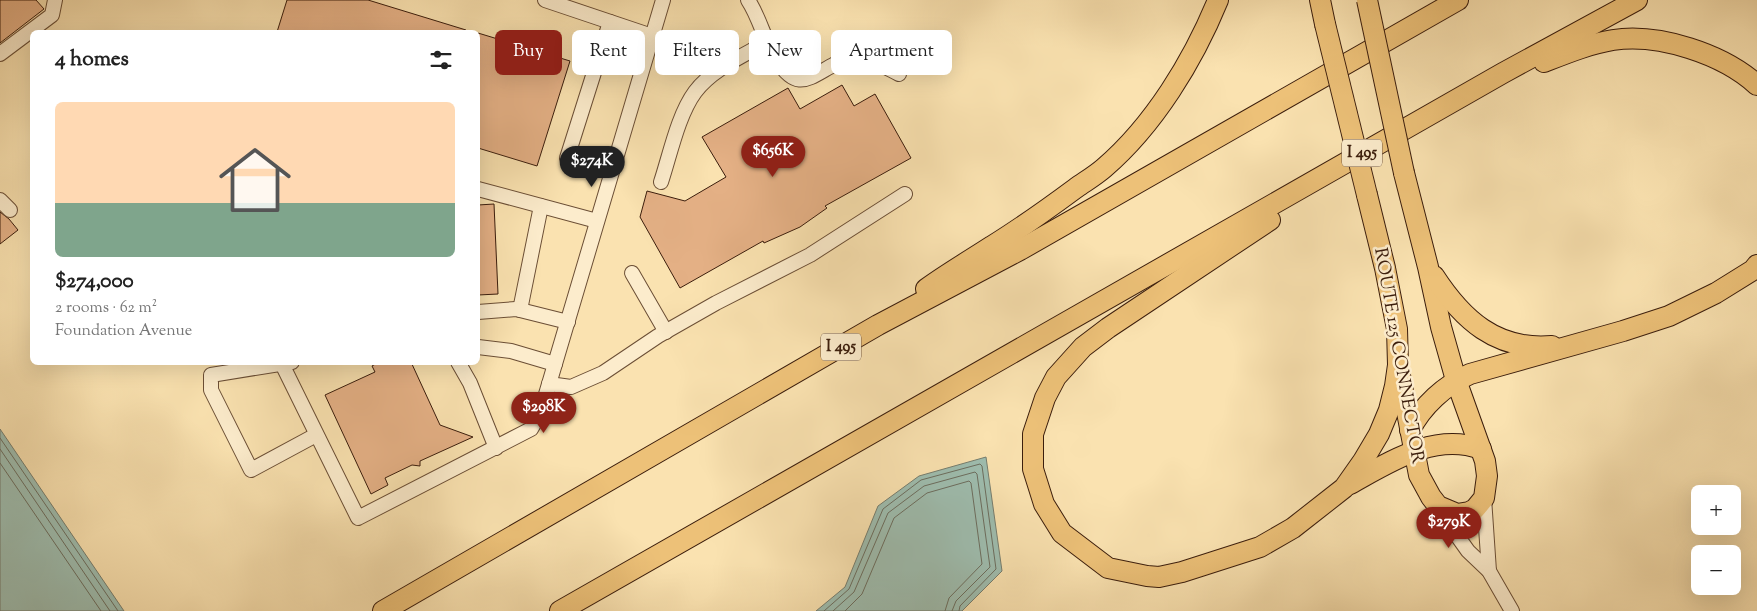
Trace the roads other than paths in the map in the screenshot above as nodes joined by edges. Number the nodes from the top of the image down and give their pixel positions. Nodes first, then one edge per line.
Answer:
1 (55, 0) edge
2 (545, 0) edge
3 (663, 0) edge
4 (748, 0) edge
5 (1218, 0) edge
6 (1320, 0) edge
7 (1368, 0) edge
8 (1458, 0) edge
9 (1637, 0) edge
10 (610, 22) junction
11 (32, 30) edge
12 (762, 30) edge
13 (30, 32) edge
14 (652, 36) junction
15 (749, 53) edge
16 (0, 54) edge
17 (1503, 73) junction
18 (789, 75) edge
19 (814, 75) edge
20 (1757, 85) edge
21 (567, 158) dead end
22 (1327, 173) junction
23 (661, 182) dead end
24 (480, 189) edge
25 (905, 194) dead end
26 (541, 206) junction
27 (598, 221) junction
28 (1757, 265) edge
29 (1428, 267) junction
30 (632, 273) dead end
31 (520, 310) junction
32 (480, 312) edge
33 (568, 322) junction
34 (878, 325) junction
35 (666, 332) junction
36 (1576, 344) junction
37 (480, 347) edge
38 (555, 364) junction
39 (274, 365) edge
40 (288, 365) edge
41 (460, 365) edge
42 (1398, 365) junction
43 (1456, 380) junction
44 (549, 384) junction
45 (1410, 430) junction
46 (316, 434) junction
47 (496, 448) junction
48 (1481, 449) junction
49 (1414, 451) junction
50 (1344, 488) junction
51 (1484, 498) junction
52 (1438, 506) junction
53 (1489, 571) junction
54 (384, 611) edge
55 (560, 611) edge
56 (1512, 611) edge

1 - 11 street
2 - 10 street
3 - 14 street
4 - 12 street
5 - 34 highway
6 - 42 highway, ROUTE 125 CONNECTOR, bridge
7 - 29 highway, bridge
8 - 34 highway, I 495
9 - 17 highway, I 495
10 - 14 street
10 - 21 street
13 - 16 street
14 - 27 street
15 - 23 street
17 - 20 highway
17 - 22 highway, I 495
18 - 19 street
22 - 50 highway
22 - 55 highway, I 495
24 - 26 street
25 - 35 street
26 - 27 street
26 - 31 street
27 - 33 street
28 - 36 highway
29 - 36 highway
29 - 43 highway
30 - 35 street
31 - 32 street
31 - 33 street
33 - 38 street
34 - 54 highway, I 495
35 - 44 street
36 - 43 highway
37 - 38 street
38 - 44 street
39 - 46 street
40 - 46 street
41 - 47 street
42 - 45 highway, ROUTE 125 CONNECTOR
42 - 50 highway
43 - 45 highway
43 - 48 highway
44 - 47 street
45 - 49 highway, ROUTE 125 CONNECTOR
46 - 47 street
48 - 49 highway
48 - 51 highway
49 - 50 highway
49 - 52 highway, ROUTE 125 CONNECTOR
51 - 52 highway
51 - 53 street
52 - 53 street
53 - 56 street

